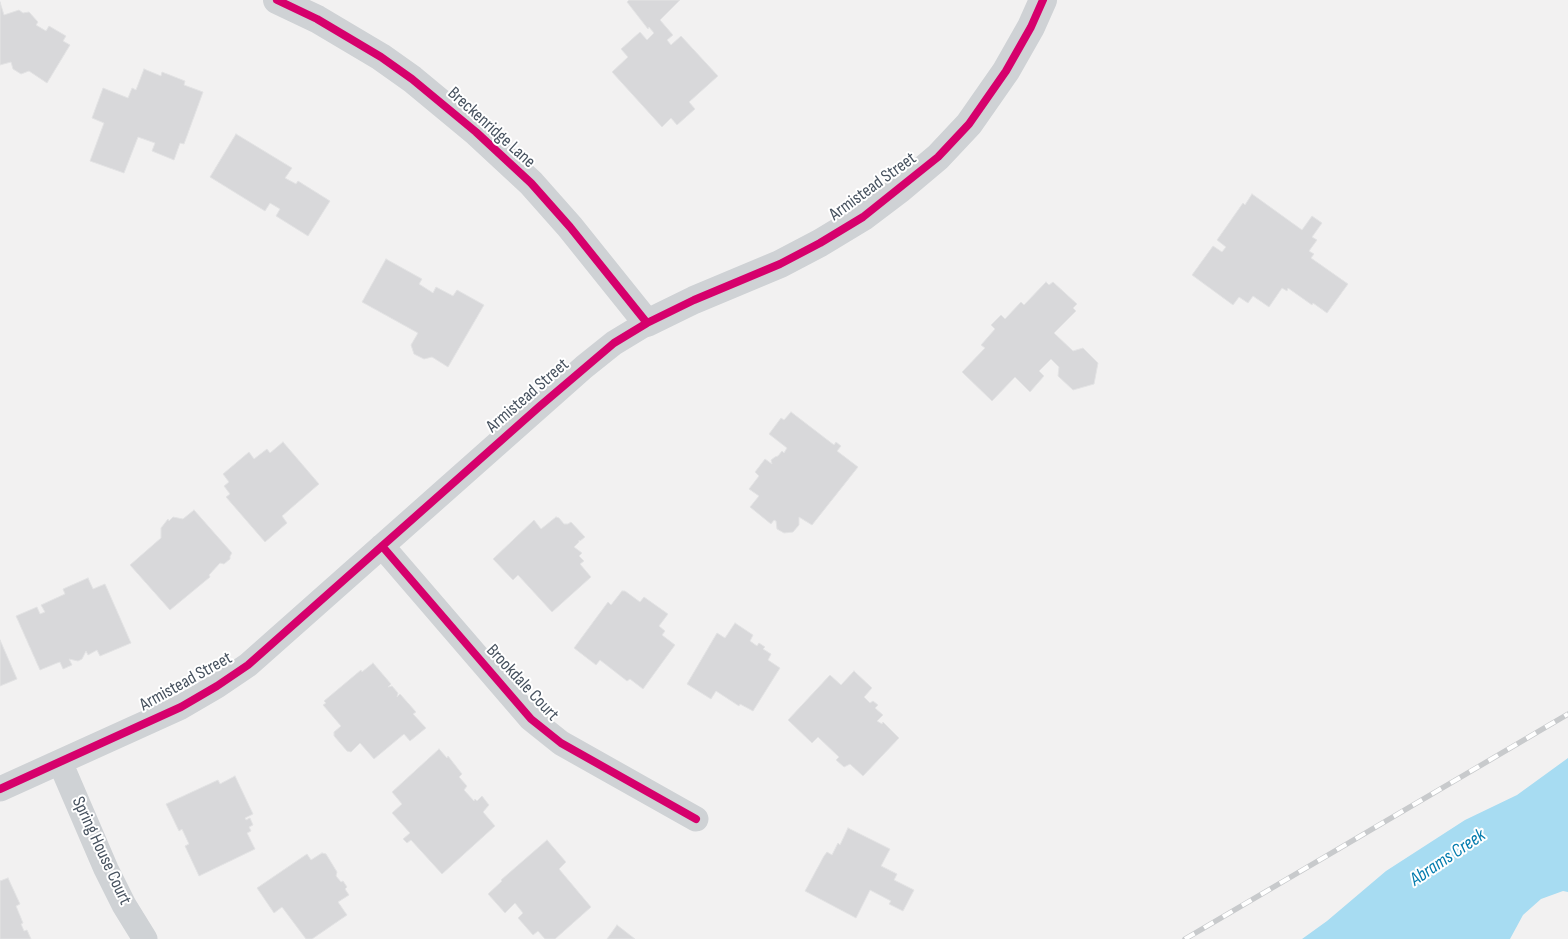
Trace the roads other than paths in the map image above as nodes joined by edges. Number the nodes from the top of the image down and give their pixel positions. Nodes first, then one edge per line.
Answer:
1 (277, 0) edge
2 (1043, 0) edge
3 (647, 323) junction
4 (382, 546) junction
5 (60, 762) junction
6 (0, 789) edge
7 (696, 820) dead end
8 (145, 939) edge

1 - 3 street, Breckenridge Lane
2 - 3 street, Armistead Street
3 - 4 street, Armistead Street
4 - 5 street, Armistead Street
4 - 7 street, Brookdale Court
5 - 6 street, Armistead Street
5 - 8 street, Spring House Court

